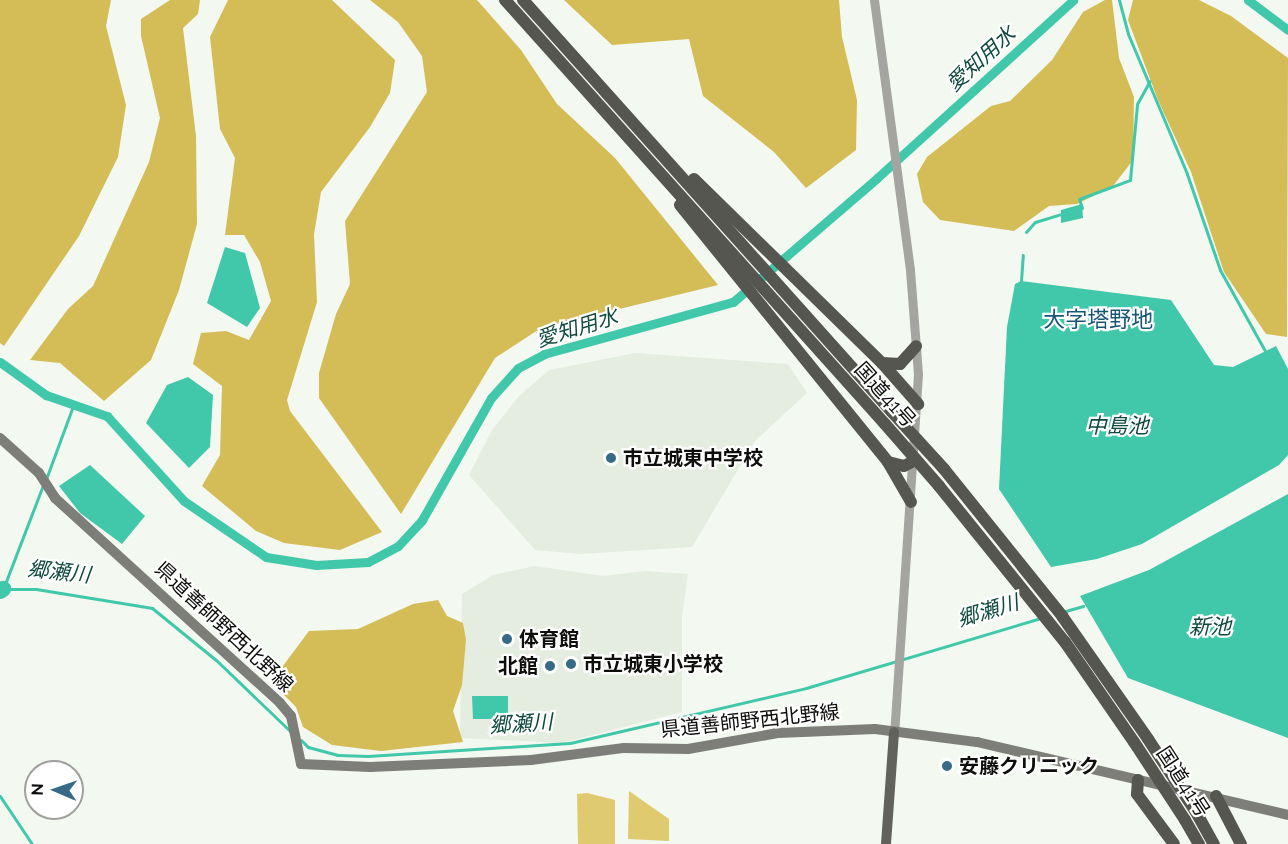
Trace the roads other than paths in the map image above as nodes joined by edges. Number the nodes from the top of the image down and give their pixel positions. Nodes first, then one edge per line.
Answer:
1 (505, 0) edge
2 (523, 0) edge
3 (874, 0) edge
4 (650, 162) junction
5 (746, 237) junction
6 (790, 308) junction
7 (916, 346) junction
8 (882, 363) junction
9 (918, 404) junction
10 (0, 438) edge
11 (914, 461) junction
12 (888, 462) junction
13 (911, 502) junction
14 (1071, 640) junction
15 (894, 732) junction
16 (1138, 780) junction
17 (1216, 796) junction
18 (1288, 815) edge
19 (886, 844) edge
20 (1174, 844) edge
21 (1199, 844) edge
22 (1214, 844) edge
23 (1241, 844) edge

1 - 4 highway, 国道41号
2 - 5 highway, 国道41号
3 - 7 street
4 - 6 highway, 国道41号
4 - 12 highway
5 - 6 highway, 国道41号
5 - 8 highway
6 - 14 highway, 国道41号, bridge
6 - 14 highway, 国道41号, bridge
7 - 8 highway
7 - 9 street
8 - 9 highway
9 - 11 street
10 - 15 main road, 県道善師野西北野線
11 - 12 highway
11 - 13 street
12 - 13 highway
13 - 15 street
14 - 21 highway, 国道41号, bridge
14 - 22 highway, 国道41号, bridge
15 - 16 main road, 県道善師野西北野線
15 - 19 main road
16 - 17 main road, 県道善師野西北野線
16 - 20 highway
17 - 18 main road, 県道善師野西北野線
17 - 23 highway

